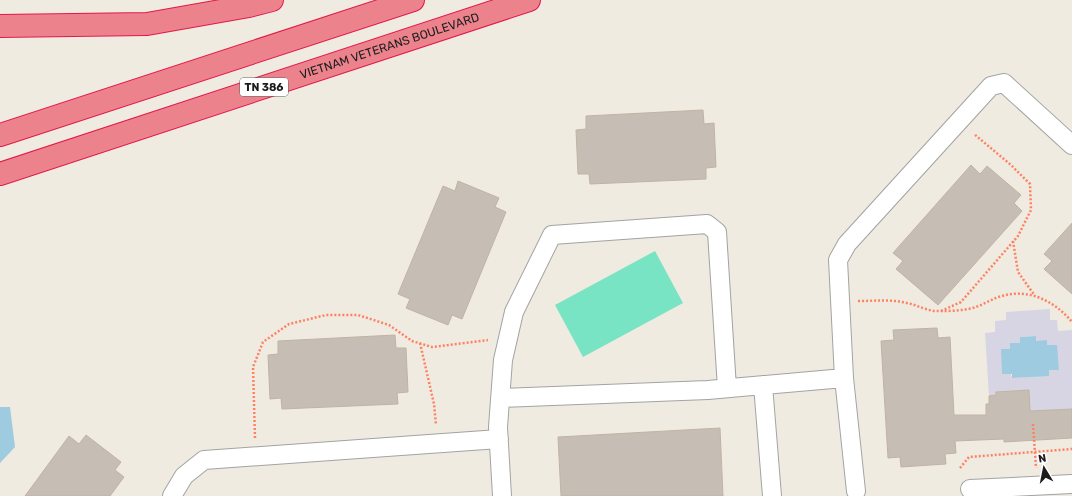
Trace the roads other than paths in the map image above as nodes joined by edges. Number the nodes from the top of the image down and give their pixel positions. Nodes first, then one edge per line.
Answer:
1 (272, 0) edge
2 (413, 0) edge
3 (529, 0) edge
4 (0, 26) edge
5 (0, 135) edge
6 (1072, 145) edge
7 (0, 174) edge
8 (844, 378) junction
9 (763, 385) junction
10 (727, 388) junction
11 (500, 398) junction
12 (499, 439) junction
13 (1072, 484) edge
14 (970, 489) dead end
15 (856, 491) dead end
16 (172, 496) edge
17 (502, 496) edge
18 (772, 496) edge

1 - 4 highway
2 - 5 highway
3 - 7 highway, VIETNAM VETERANS BOULEVARD / TN 386
6 - 8 street
8 - 9 street
8 - 15 street
9 - 10 street
9 - 18 street
10 - 11 street
10 - 11 street
11 - 12 street
12 - 16 street
12 - 17 street
13 - 14 street

